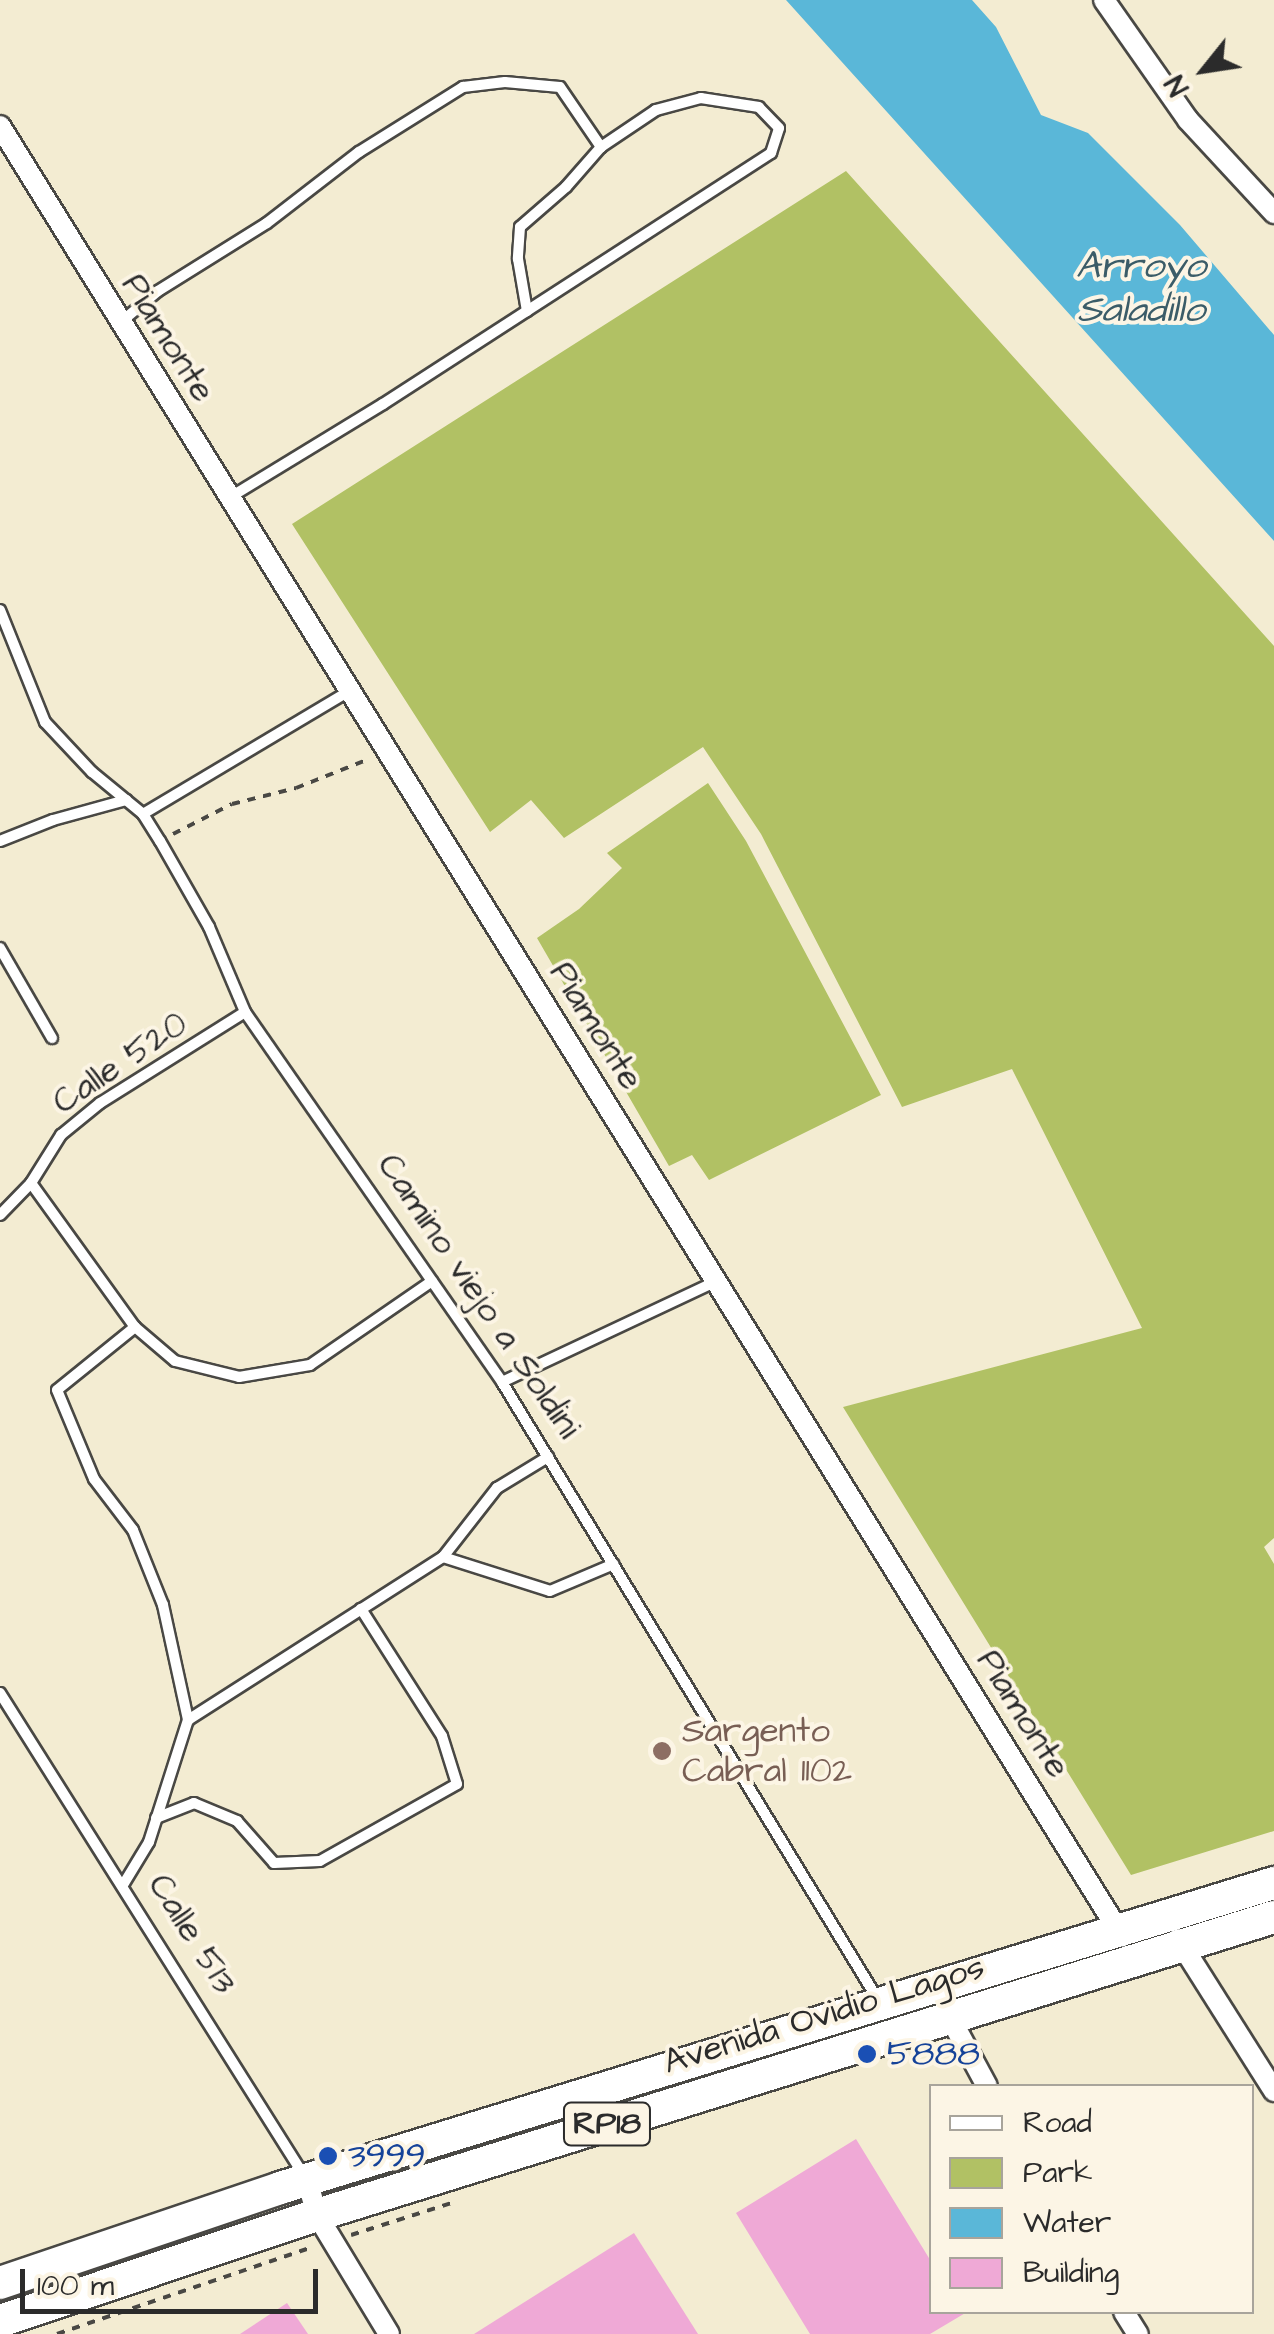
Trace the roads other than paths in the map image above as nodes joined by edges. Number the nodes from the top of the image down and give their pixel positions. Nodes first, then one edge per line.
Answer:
1 (1104, 0) edge
2 (0, 126) edge
3 (601, 147) junction
4 (1274, 213) edge
5 (527, 311) junction
6 (120, 322) junction
7 (229, 498) junction
8 (0, 610) edge
9 (348, 692) junction
10 (126, 800) junction
11 (143, 814) junction
12 (0, 841) edge
13 (0, 948) edge
14 (245, 1012) junction
15 (52, 1038) dead end
16 (31, 1183) junction
17 (1, 1212) edge
18 (717, 1280) junction
19 (432, 1281) junction
20 (135, 1327) junction
21 (502, 1382) junction
22 (548, 1457) junction
23 (442, 1557) junction
24 (614, 1564) junction
25 (361, 1609) junction
26 (0, 1692) edge
27 (188, 1720) junction
28 (156, 1818) junction
29 (1274, 1883) edge
30 (123, 1885) junction
31 (1164, 1916) junction
32 (1274, 1917) edge
33 (1126, 1946) junction
34 (1182, 1946) junction
35 (935, 1985) junction
36 (879, 2002) junction
37 (949, 2018) junction
38 (897, 2034) junction
39 (986, 2084) edge
40 (1274, 2091) edge
41 (307, 2180) junction
42 (317, 2215) junction
43 (0, 2283) edge
44 (0, 2321) edge
45 (388, 2334) edge

1 - 4 street
2 - 6 street, Piamonte
3 - 5 lane
3 - 5 lane
3 - 6 lane
5 - 7 lane
6 - 7 street, Piamonte
7 - 9 street, Piamonte
8 - 10 lane, Camino viejo a Soldini
9 - 11 lane
9 - 18 street, Piamonte
10 - 11 lane, Camino viejo a Soldini
10 - 12 lane
11 - 14 lane, Camino viejo a Soldini
13 - 15 lane
14 - 16 lane, Calle 520
14 - 19 lane, Camino viejo a Soldini
16 - 17 lane, Calle 520
16 - 20 lane
18 - 21 lane
18 - 33 street, Piamonte
19 - 20 lane
19 - 21 lane, Camino viejo a Soldini
20 - 27 lane
21 - 22 lane, Camino viejo a Soldini
22 - 23 lane
22 - 24 lane, Camino viejo a Soldini
23 - 24 lane
23 - 25 lane
24 - 36 lane, Camino viejo a Soldini
25 - 27 lane
25 - 28 lane
26 - 30 lane, Calle 513
27 - 28 lane
28 - 30 lane
29 - 31 main road, Avenida Ovidio Lagos / RP18
30 - 41 lane, Calle 513
31 - 33 main road, Avenida Ovidio Lagos / RP18
31 - 34 street
32 - 34 main road, Avenida Ovidio Lagos / RP18
33 - 34 main road, Avenida Ovidio Lagos / RP18
33 - 35 main road, Avenida Ovidio Lagos / RP18
33 - 37 main road, Avenida Ovidio Lagos / RP18
34 - 40 street
35 - 36 main road, Avenida Ovidio Lagos / RP18
35 - 37 street
36 - 38 lane, Camino viejo a Soldini
36 - 41 main road, Avenida Ovidio Lagos / RP18
37 - 38 main road, Avenida Ovidio Lagos / RP18
37 - 39 street
38 - 42 main road, Avenida Ovidio Lagos / RP18
41 - 42 street, Calle 513
41 - 43 main road, Avenida Ovidio Lagos / RP18
42 - 44 main road, Avenida Ovidio Lagos / RP18
42 - 45 street, Calle 513

